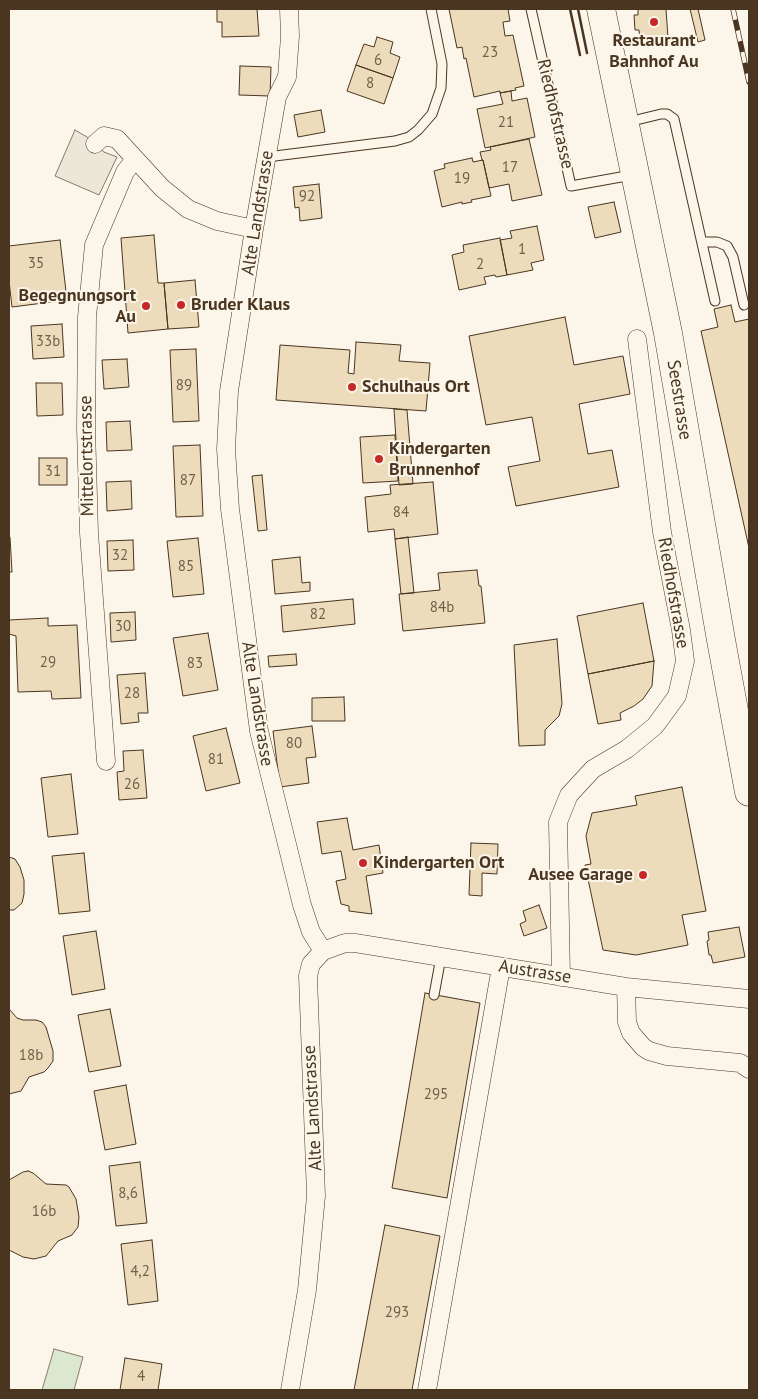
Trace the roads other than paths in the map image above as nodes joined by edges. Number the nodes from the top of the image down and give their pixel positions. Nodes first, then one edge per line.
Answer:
1 (288, 9) edge
2 (431, 9) edge
3 (531, 9) edge
4 (600, 9) edge
5 (625, 123) junction
6 (95, 144) dead end
7 (267, 157) junction
8 (135, 159) junction
9 (635, 174) junction
10 (254, 229) junction
11 (702, 242) junction
12 (715, 301) dead end
13 (744, 305) dead end
14 (637, 339) dead end
15 (106, 761) dead end
16 (749, 792) edge
17 (323, 951) junction
18 (440, 957) junction
19 (501, 967) junction
20 (561, 977) junction
21 (626, 987) junction
22 (434, 995) dead end
23 (749, 999) edge
24 (746, 1062) edge
25 (290, 1390) edge
26 (427, 1390) edge

1 - 7 street, Alte Landstrasse
2 - 7 lane
3 - 9 lane, Riedhofstrasse
4 - 5 main road, Seestrasse
5 - 9 main road, Seestrasse
5 - 11 lane
6 - 8 street
7 - 10 street, Alte Landstrasse
8 - 10 street
8 - 15 street, Mittelortstrasse
9 - 16 main road, Seestrasse
10 - 17 street, Alte Landstrasse
11 - 12 lane
11 - 13 lane
14 - 20 street, Riedhofstrasse
17 - 18 street, Austrasse
17 - 25 street, Alte Landstrasse
18 - 19 street, Austrasse
18 - 22 lane
19 - 20 street, Austrasse
19 - 26 street
20 - 21 street, Austrasse
21 - 23 street, Austrasse
21 - 24 street

